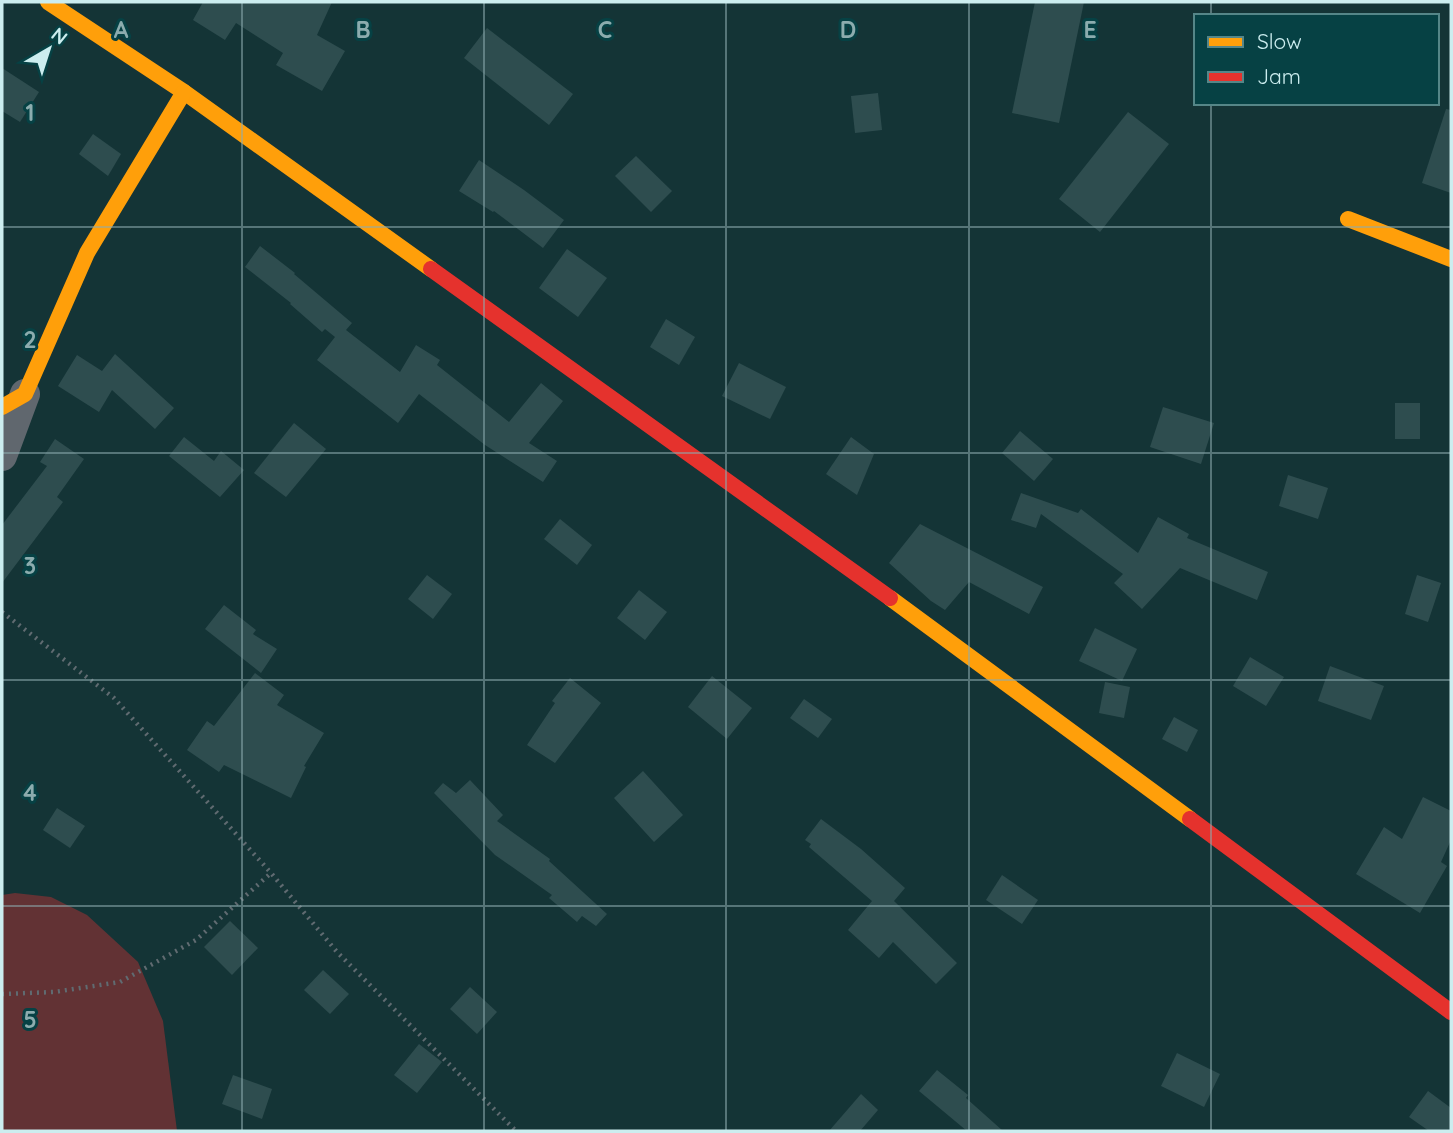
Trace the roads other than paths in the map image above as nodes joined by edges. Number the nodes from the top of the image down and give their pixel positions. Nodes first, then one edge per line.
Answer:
1 (48, 2) edge
2 (184, 92) junction
3 (1348, 219) dead end
4 (1451, 259) edge
5 (13, 401) edge
6 (2, 456) edge
7 (1451, 1012) edge

1 - 2 street
2 - 5 street
2 - 7 street
3 - 4 street
5 - 6 street

